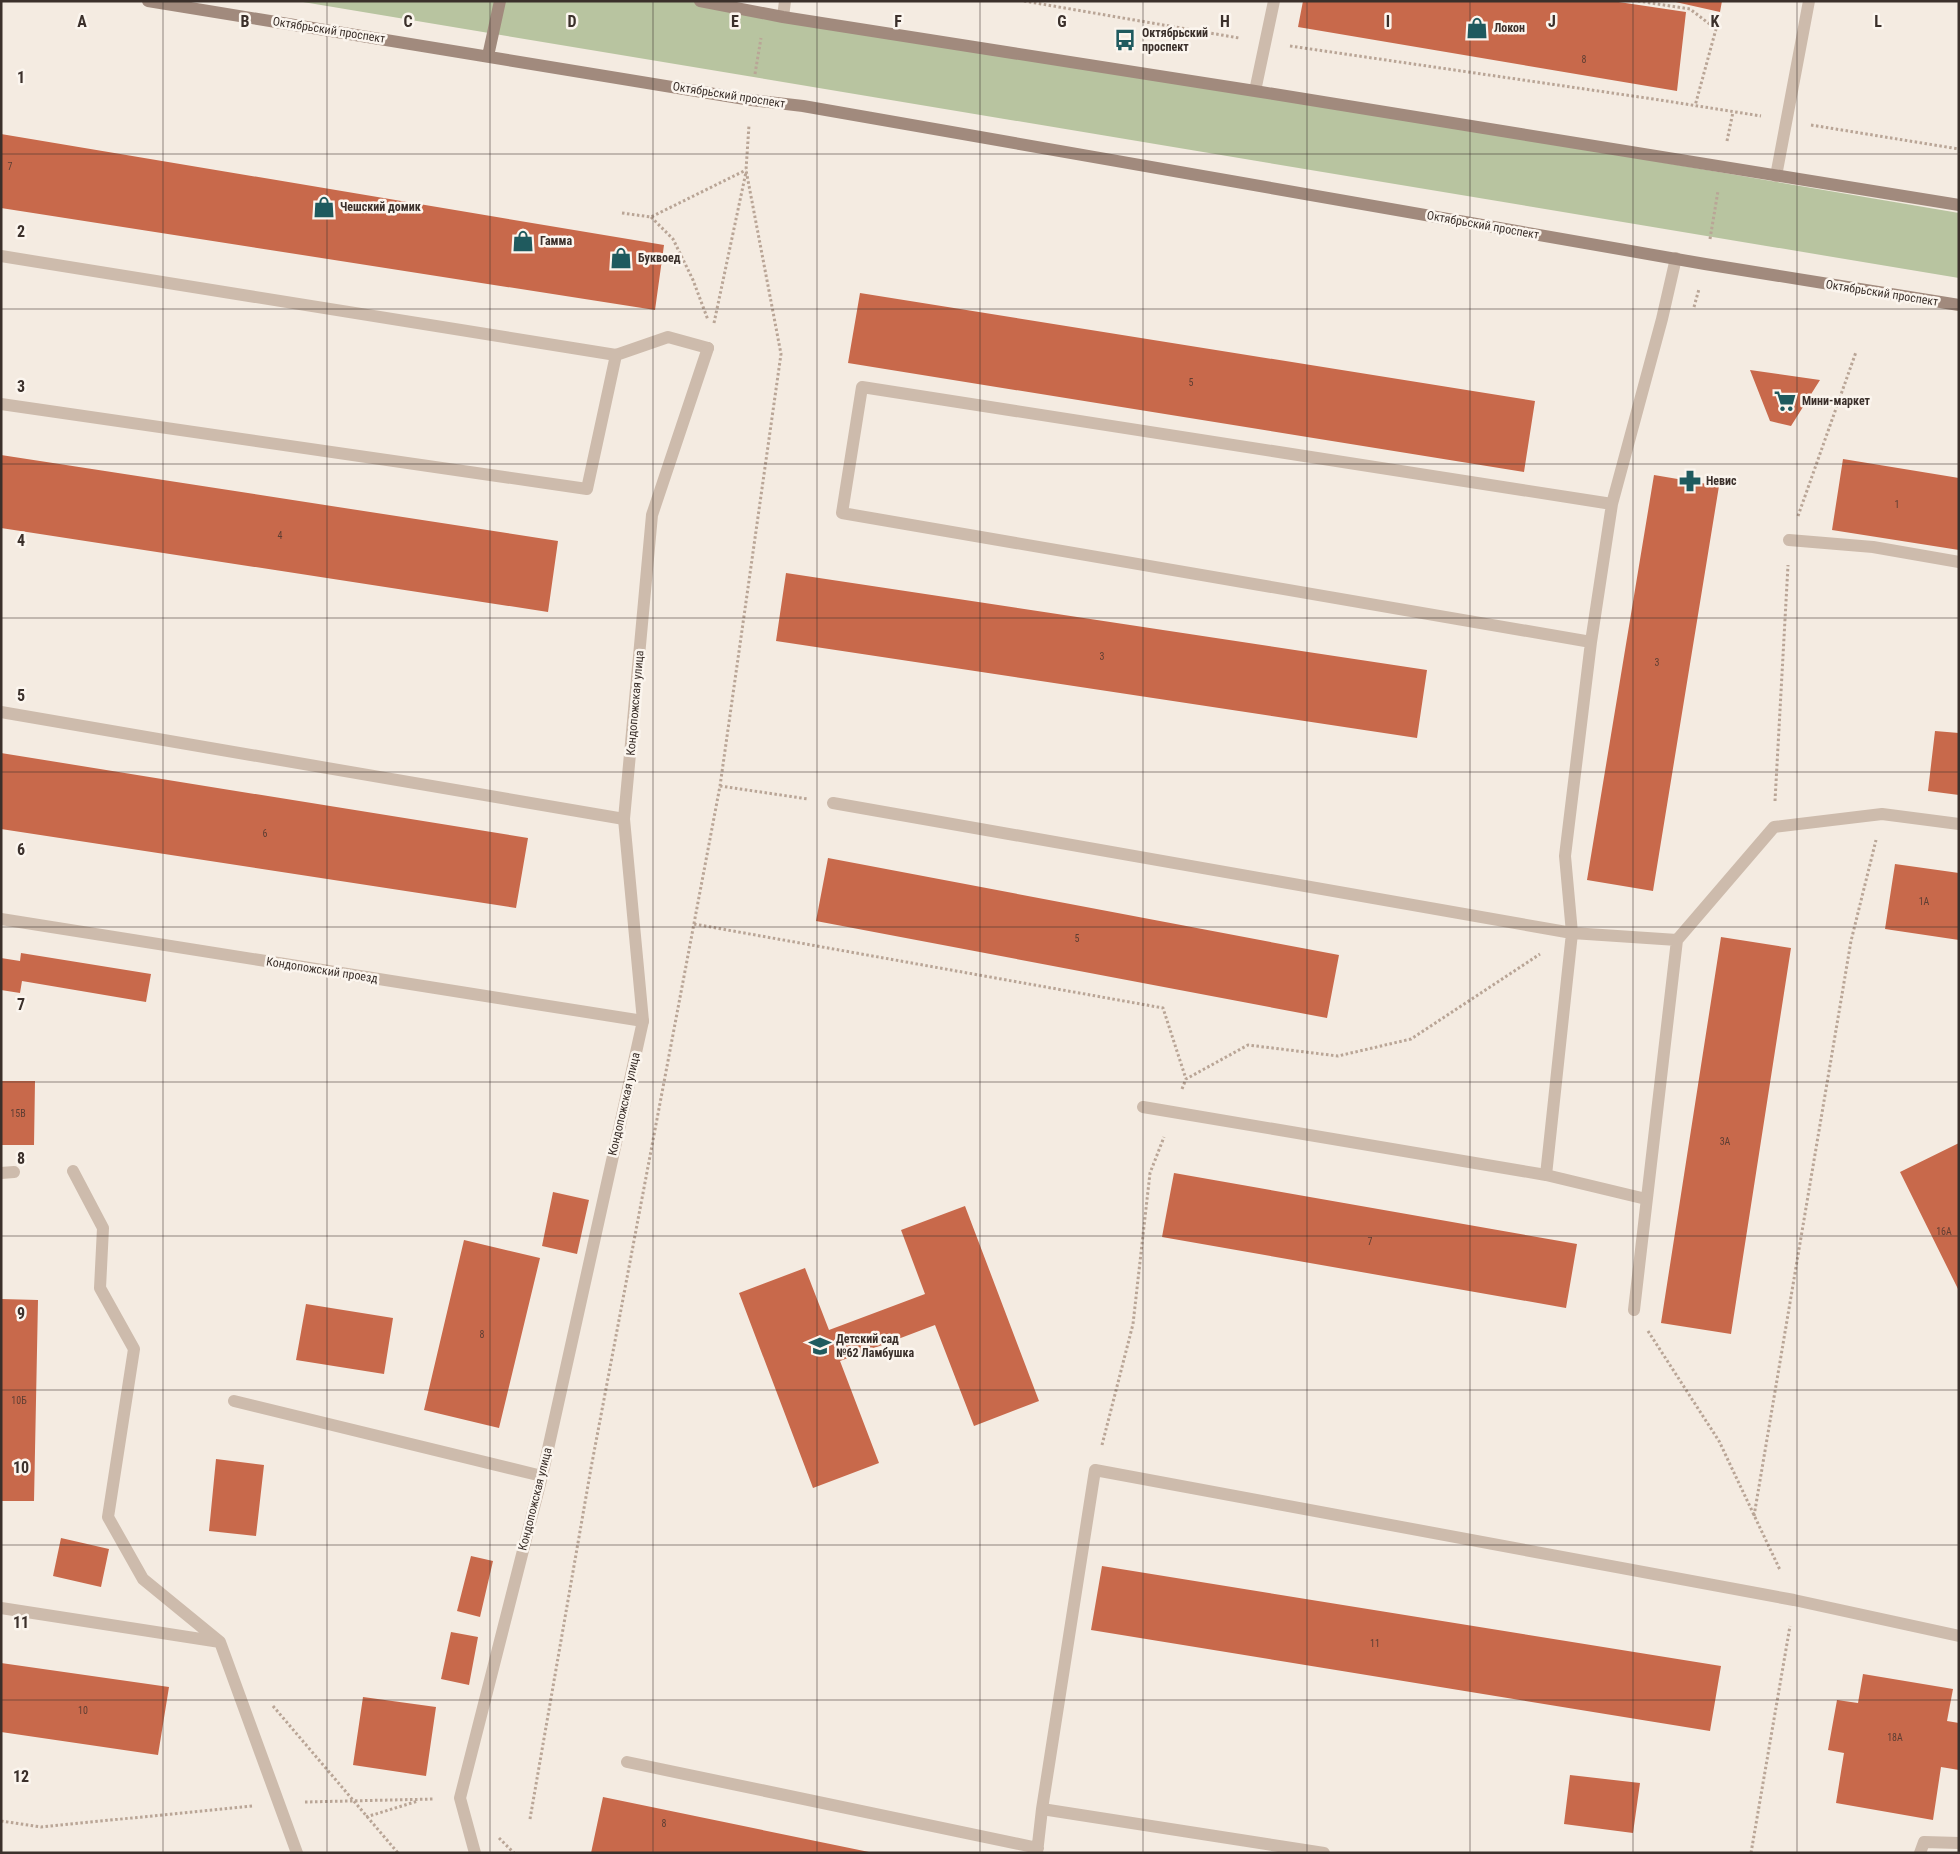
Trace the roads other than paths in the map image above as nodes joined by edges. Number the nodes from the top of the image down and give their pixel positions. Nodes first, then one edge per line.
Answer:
1 (148, 1) edge
2 (500, 1) edge
3 (700, 1) edge
4 (785, 1) edge
5 (1274, 1) edge
6 (1809, 1) edge
7 (783, 17) junction
8 (488, 56) junction
9 (1255, 90) junction
10 (1776, 176) junction
11 (1959, 206) edge
12 (1, 256) edge
13 (1676, 258) junction
14 (1959, 305) edge
15 (616, 354) junction
16 (1, 404) edge
17 (1612, 504) junction
18 (1789, 540) road end
19 (1959, 562) edge
20 (1591, 642) junction
21 (1, 712) edge
22 (833, 803) road end
23 (624, 819) junction
24 (1959, 824) edge
25 (1, 919) edge
26 (1572, 933) junction
27 (1677, 940) junction
28 (643, 1021) junction
29 (1143, 1107) dead end
30 (73, 1171) dead end
31 (1546, 1175) junction
32 (1646, 1199) junction
33 (1634, 1310) road end
34 (234, 1401) dead end
35 (542, 1476) junction
36 (1, 1608) edge
37 (1959, 1636) edge
38 (220, 1642) junction
39 (628, 1762) dead end
40 (1042, 1810) junction
41 (1959, 1843) edge
42 (1038, 1851) edge
43 (297, 1853) edge
44 (475, 1853) edge
45 (1324, 1853) edge
46 (1920, 1853) edge

1 - 8 main road, Октябрьский проспект
2 - 8 main road
3 - 7 main road
4 - 7 street
5 - 9 street
6 - 10 street
7 - 9 main road
8 - 13 main road, Октябрьский проспект
9 - 10 main road
10 - 11 main road
12 - 15 street
13 - 14 main road, Октябрьский проспект
13 - 17 street
15 - 16 street
15 - 23 street, Кондопожская улица
17 - 20 street
17 - 20 street
18 - 19 street
20 - 26 street
21 - 23 street
22 - 26 street
23 - 28 street, Кондопожская улица
24 - 27 street
25 - 28 street, Кондопожский проезд
26 - 27 street
26 - 31 street
27 - 32 street
28 - 35 street, Кондопожская улица
29 - 31 street
30 - 38 street
31 - 32 street
32 - 33 street
34 - 35 street
35 - 44 street, Кондопожская улица
36 - 38 street
37 - 40 street
38 - 43 street
39 - 42 street
40 - 42 street
40 - 45 street
41 - 46 street

